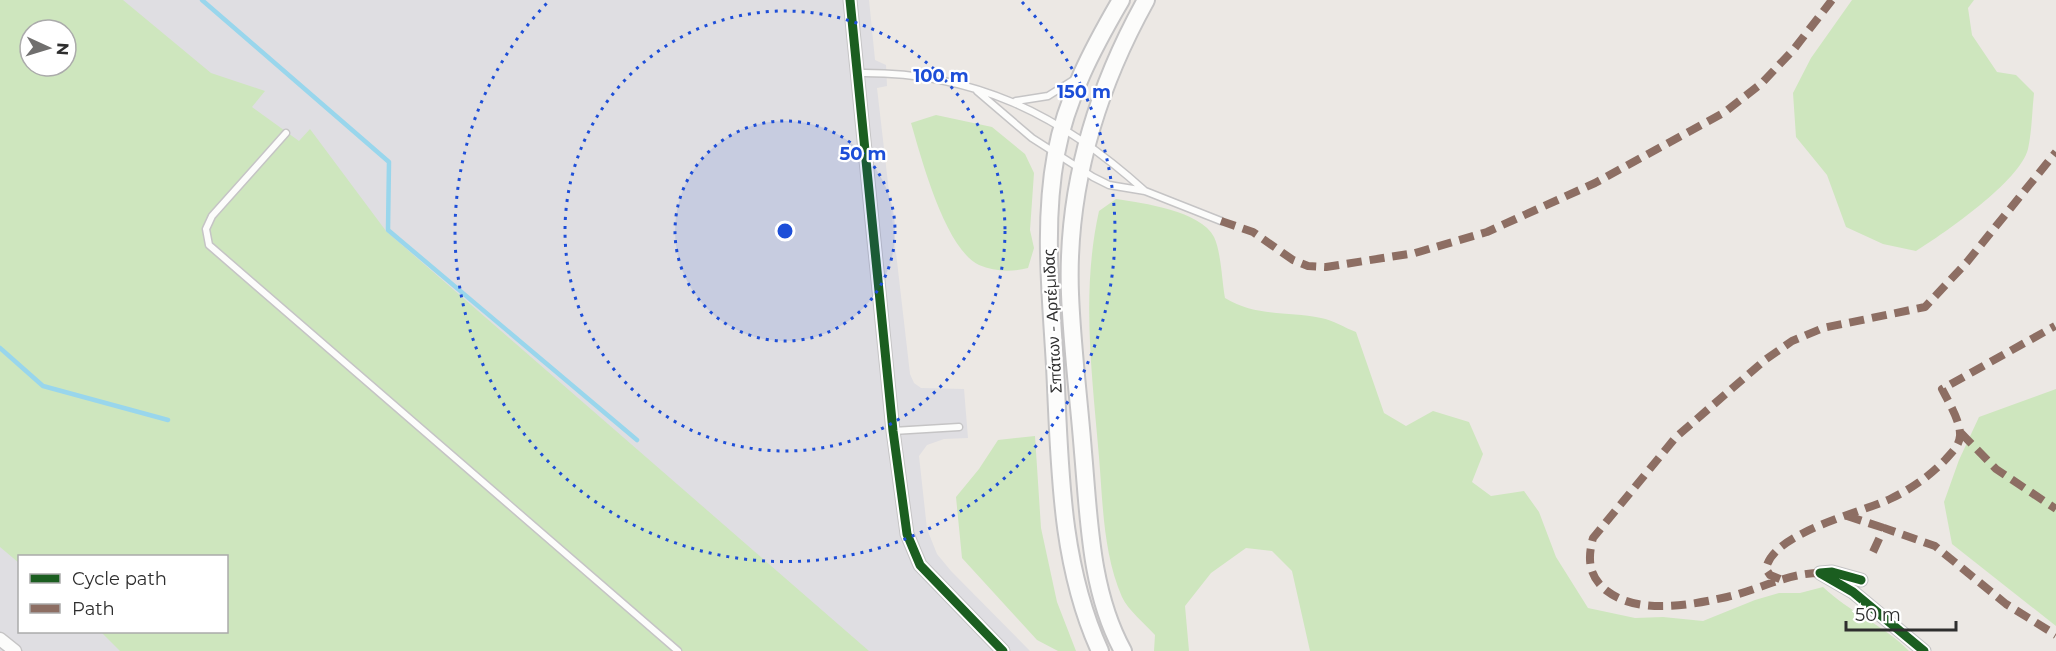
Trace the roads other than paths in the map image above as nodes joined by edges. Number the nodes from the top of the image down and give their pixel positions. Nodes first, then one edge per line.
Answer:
1 (850, 0) edge
2 (1121, 0) edge
3 (1146, 0) edge
4 (856, 73) junction
5 (1081, 75) junction
6 (976, 90) junction
7 (1012, 101) junction
8 (1063, 129) junction
9 (286, 133) dead end
10 (1086, 145) junction
11 (1056, 153) junction
12 (1080, 170) junction
13 (1145, 191) junction
14 (1221, 221) dead end
15 (959, 427) dead end
16 (893, 431) junction
17 (1861, 580) dead end
18 (0, 639) edge
19 (15, 651) edge
20 (678, 651) edge
21 (1003, 651) edge
22 (1100, 651) edge
23 (1123, 651) edge
24 (1924, 651) edge

1 - 4 street
2 - 5 main road, Σπάτων - Αρτέμιδας
3 - 10 main road, Σπάτων - Αρτέμιδας
4 - 6 lane
4 - 16 street
5 - 7 lane
5 - 8 main road, Σπάτων - Αρτέμιδας
6 - 7 lane
6 - 11 lane
7 - 8 lane
8 - 10 lane
8 - 11 main road, Σπάτων - Αρτέμιδας
9 - 20 lane
10 - 12 main road, Σπάτων - Αρτέμιδας
10 - 13 lane
11 - 12 lane
11 - 22 main road, Σπάτων - Αρτέμιδας
12 - 13 lane
12 - 23 main road, Σπάτων - Αρτέμιδας
13 - 14 lane
15 - 16 lane
16 - 21 street
17 - 24 street
18 - 19 street

